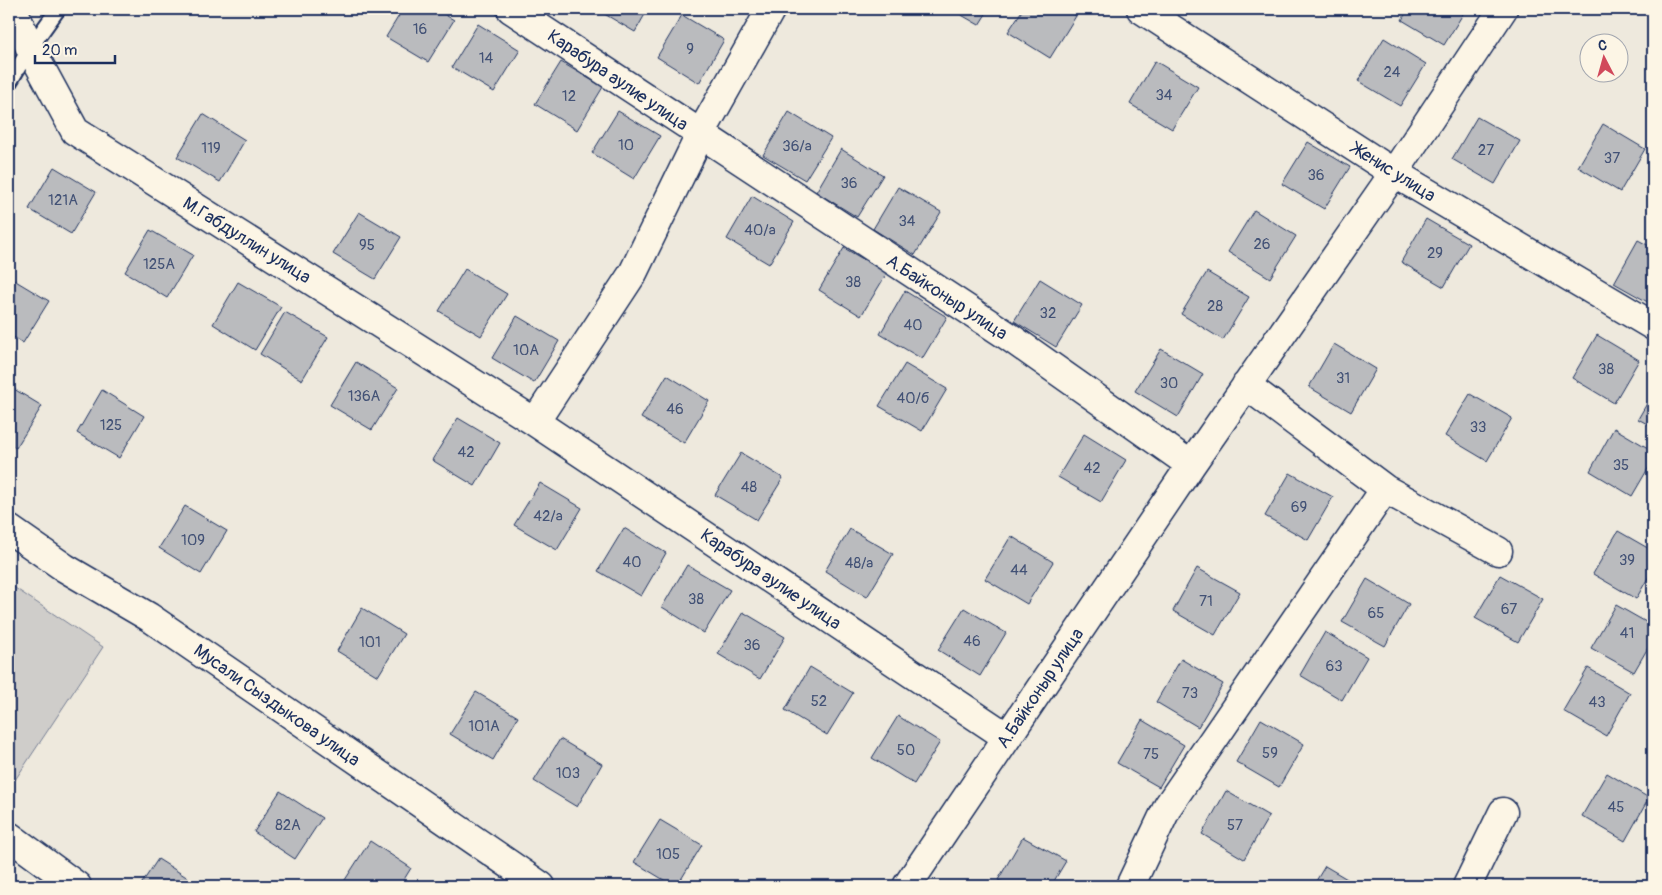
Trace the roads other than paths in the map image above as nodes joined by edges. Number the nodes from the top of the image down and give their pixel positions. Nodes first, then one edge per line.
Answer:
1 (13, 9) edge
2 (58, 9) edge
3 (511, 9) edge
4 (771, 9) edge
5 (1141, 9) edge
6 (1503, 9) edge
7 (30, 48) junction
8 (9, 84) edge
9 (700, 135) junction
10 (1394, 173) junction
11 (1653, 326) edge
12 (1246, 385) junction
13 (535, 422) junction
14 (1191, 465) junction
15 (1385, 489) junction
16 (9, 529) edge
17 (1498, 551) dead end
18 (1007, 737) junction
19 (1503, 812) dead end
20 (9, 836) edge
21 (77, 886) edge
22 (541, 886) edge
23 (907, 886) edge
24 (1130, 886) edge
25 (1467, 886) edge

1 - 7 street, М.Габдуллин улица
2 - 7 lane
3 - 9 street, Карабура аулие улица
4 - 9 street
5 - 10 street, Женис улица
6 - 10 street, А.Байконыр улица
7 - 8 lane
7 - 13 street, М.Габдуллин улица
9 - 13 street
9 - 14 street, А.Байконыр улица
10 - 11 street, Женис улица
10 - 12 street, А.Байконыр улица
12 - 14 street, А.Байконыр улица
12 - 15 street
13 - 18 street, Карабура аулие улица
14 - 18 street, А.Байконыр улица
15 - 17 street
15 - 24 street
16 - 22 street, Мусали Сыздыкова улица
18 - 23 street, А.Байконыр улица
19 - 25 street
20 - 21 street

